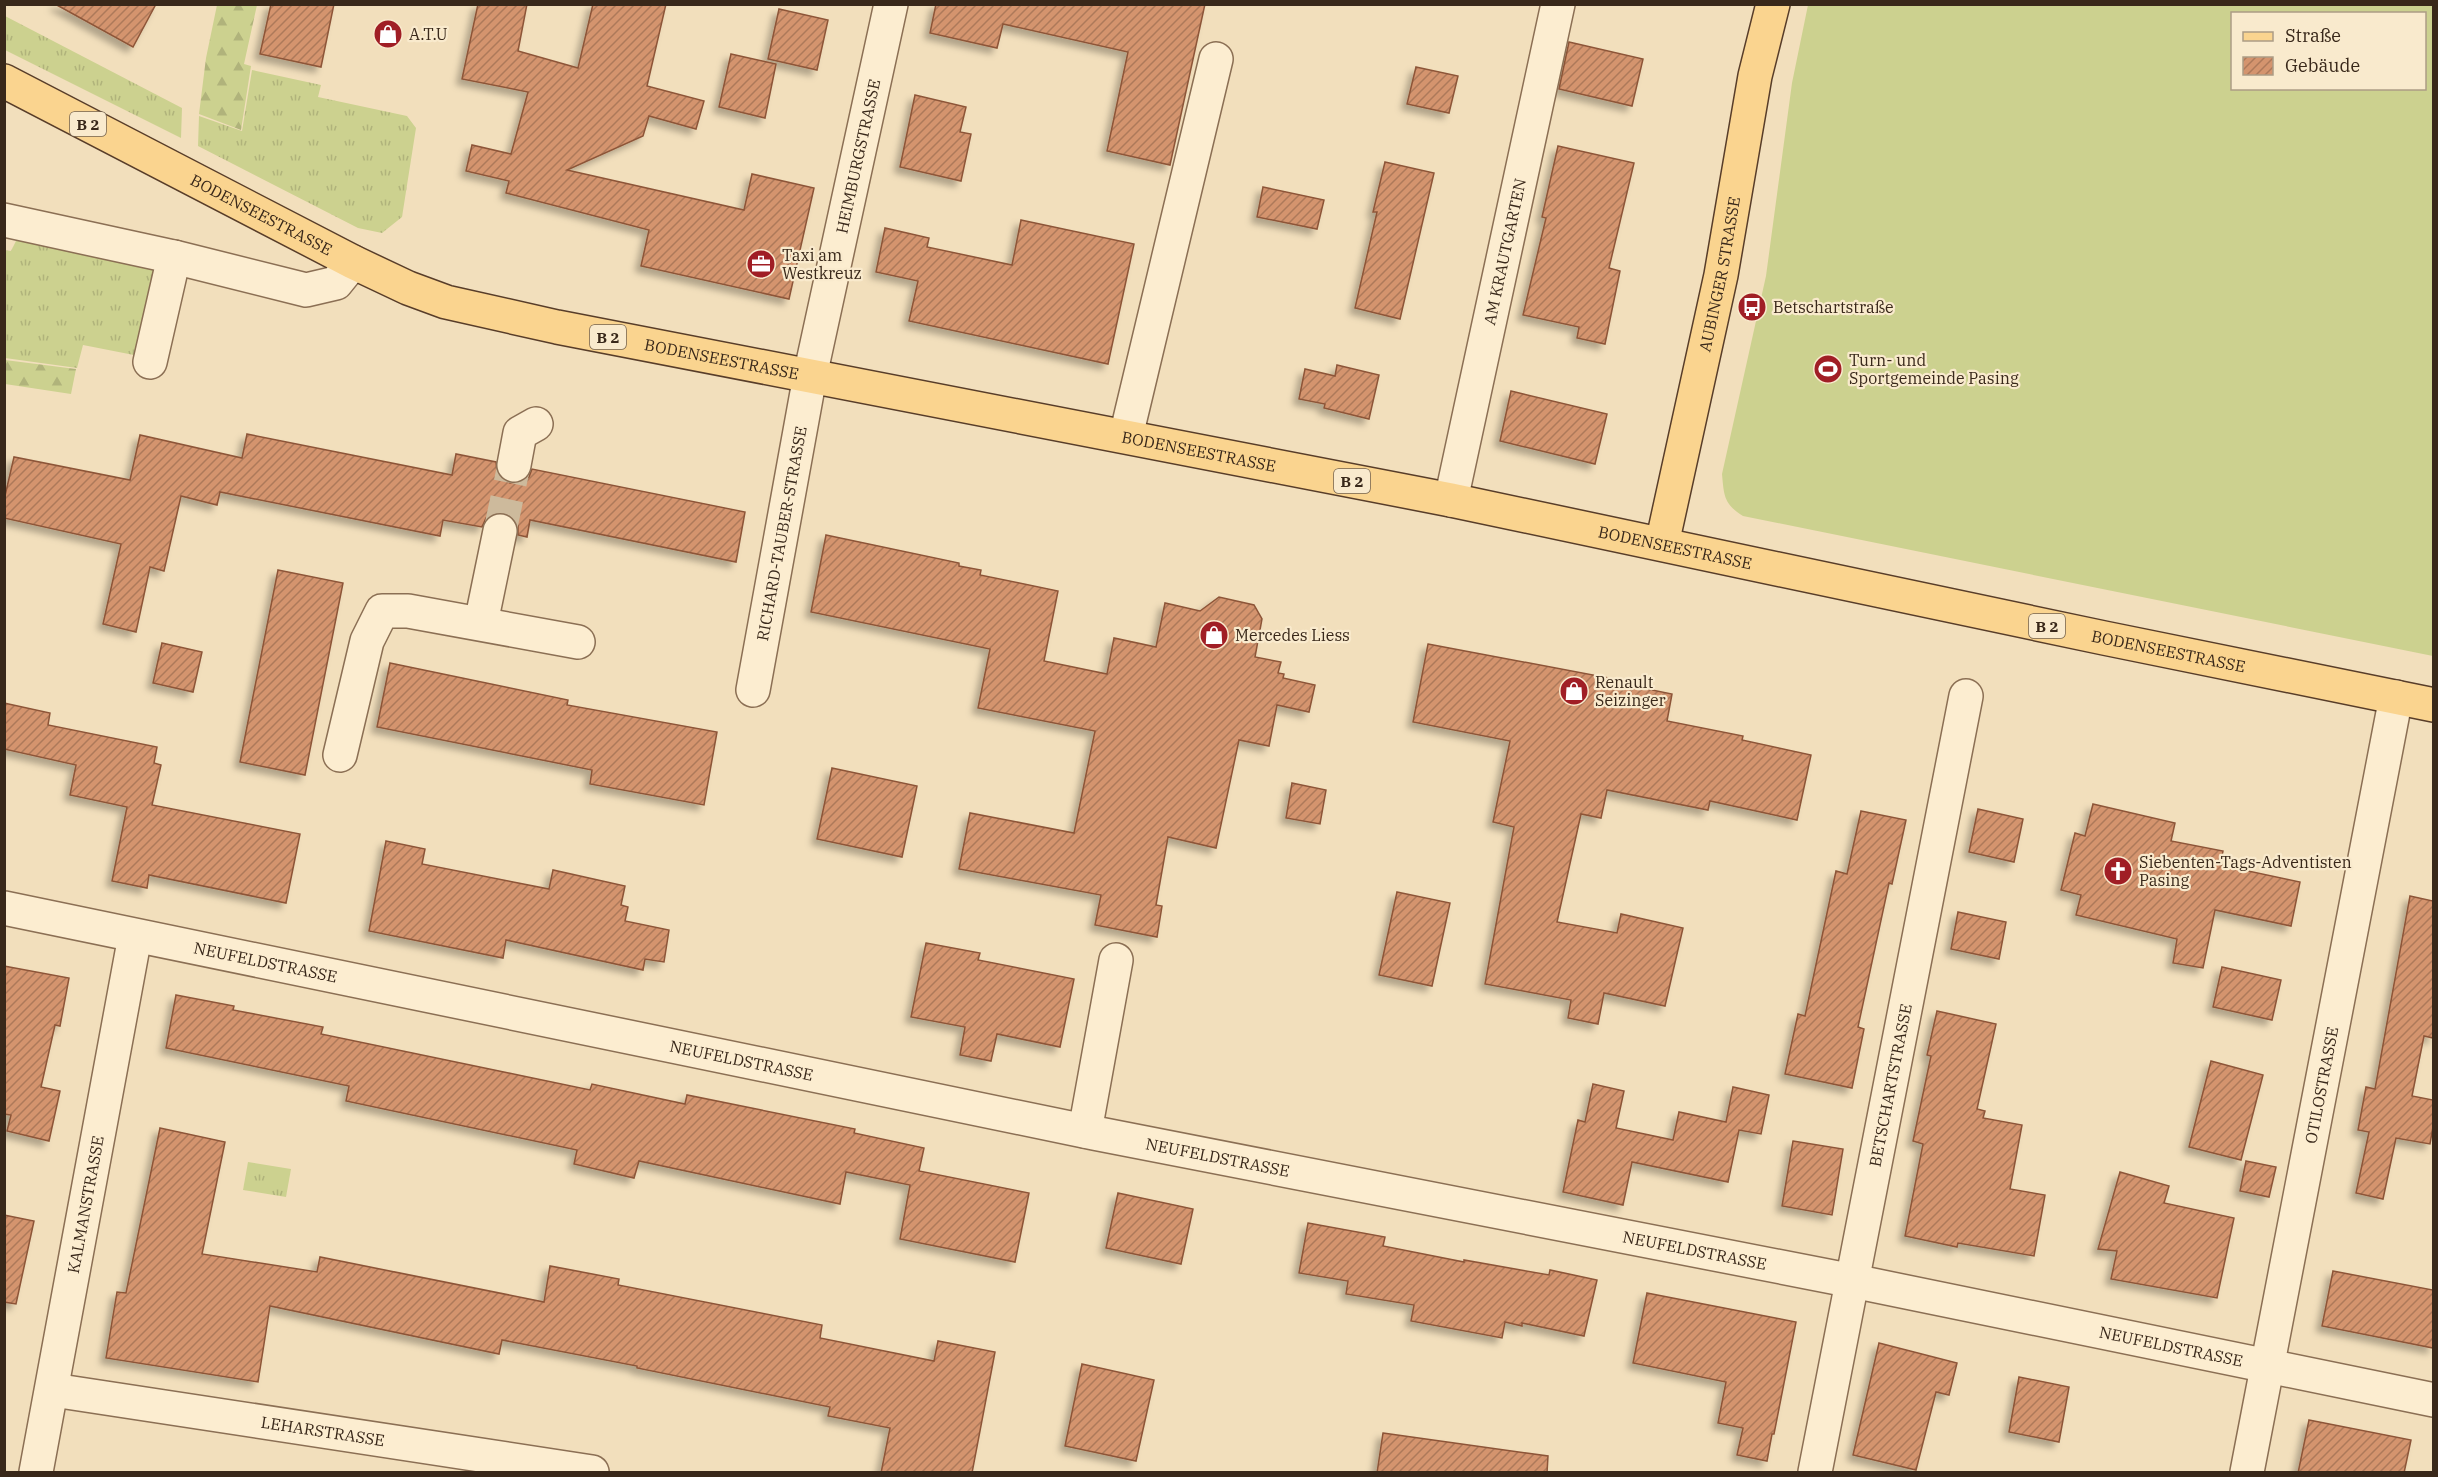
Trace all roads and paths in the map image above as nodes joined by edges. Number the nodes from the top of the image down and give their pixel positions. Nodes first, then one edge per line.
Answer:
1 (891, 4) edge
2 (1558, 4) edge
3 (1773, 4) edge
4 (1216, 58) dead end
5 (4, 81) edge
6 (4, 220) edge
7 (174, 257) junction
8 (353, 262) junction
9 (150, 362) dead end
10 (810, 376) junction
11 (536, 424) dead end
12 (1126, 436) junction
13 (514, 465) tunnel mouth
14 (1451, 500) junction
15 (500, 531) tunnel mouth
16 (1662, 544) junction
17 (481, 623) junction
18 (578, 642) dead end
19 (753, 690) dead end
20 (1966, 696) dead end
21 (2396, 697) junction
22 (2433, 705) edge
23 (340, 755) dead end
24 (4, 908) edge
25 (135, 936) junction
26 (1116, 960) dead end
27 (1084, 1131) junction
28 (1853, 1281) junction
29 (2269, 1367) junction
30 (53, 1390) junction
31 (2433, 1400) edge
32 (36, 1473) edge
33 (592, 1473) edge
34 (1815, 1473) edge
35 (2247, 1473) edge

1 - 10 street, HEIMBURGSTRASSE
2 - 14 street, AM KRAUTGARTEN
3 - 16 main road, AUBINGER STRASSE
4 - 12 street
5 - 8 main road, BODENSEESTRASSE / B 2
6 - 7 street
7 - 8 street
7 - 9 street
8 - 10 main road, BODENSEESTRASSE / B 2
10 - 12 main road, BODENSEESTRASSE / B 2
10 - 19 street, RICHARD-TAUBER-STRASSE
11 - 13 street
12 - 14 main road, BODENSEESTRASSE / B 2
14 - 16 main road, BODENSEESTRASSE / B 2
15 - 17 street
16 - 21 main road, BODENSEESTRASSE / B 2
17 - 18 street
17 - 23 street
20 - 28 street, BETSCHARTSTRASSE
21 - 22 main road, BODENSEESTRASSE / B 2
21 - 29 street, OTILOSTRASSE
24 - 25 street, NEUFELDSTRASSE
25 - 27 street, NEUFELDSTRASSE
25 - 30 street, KALMANSTRASSE
26 - 27 street
27 - 28 street, NEUFELDSTRASSE
28 - 29 street, NEUFELDSTRASSE
28 - 34 street, BETSCHARTSTRASSE
29 - 31 street, NEUFELDSTRASSE
29 - 35 street, OTILOSTRASSE
30 - 32 street, KALMANSTRASSE
30 - 33 street, LEHARSTRASSE

